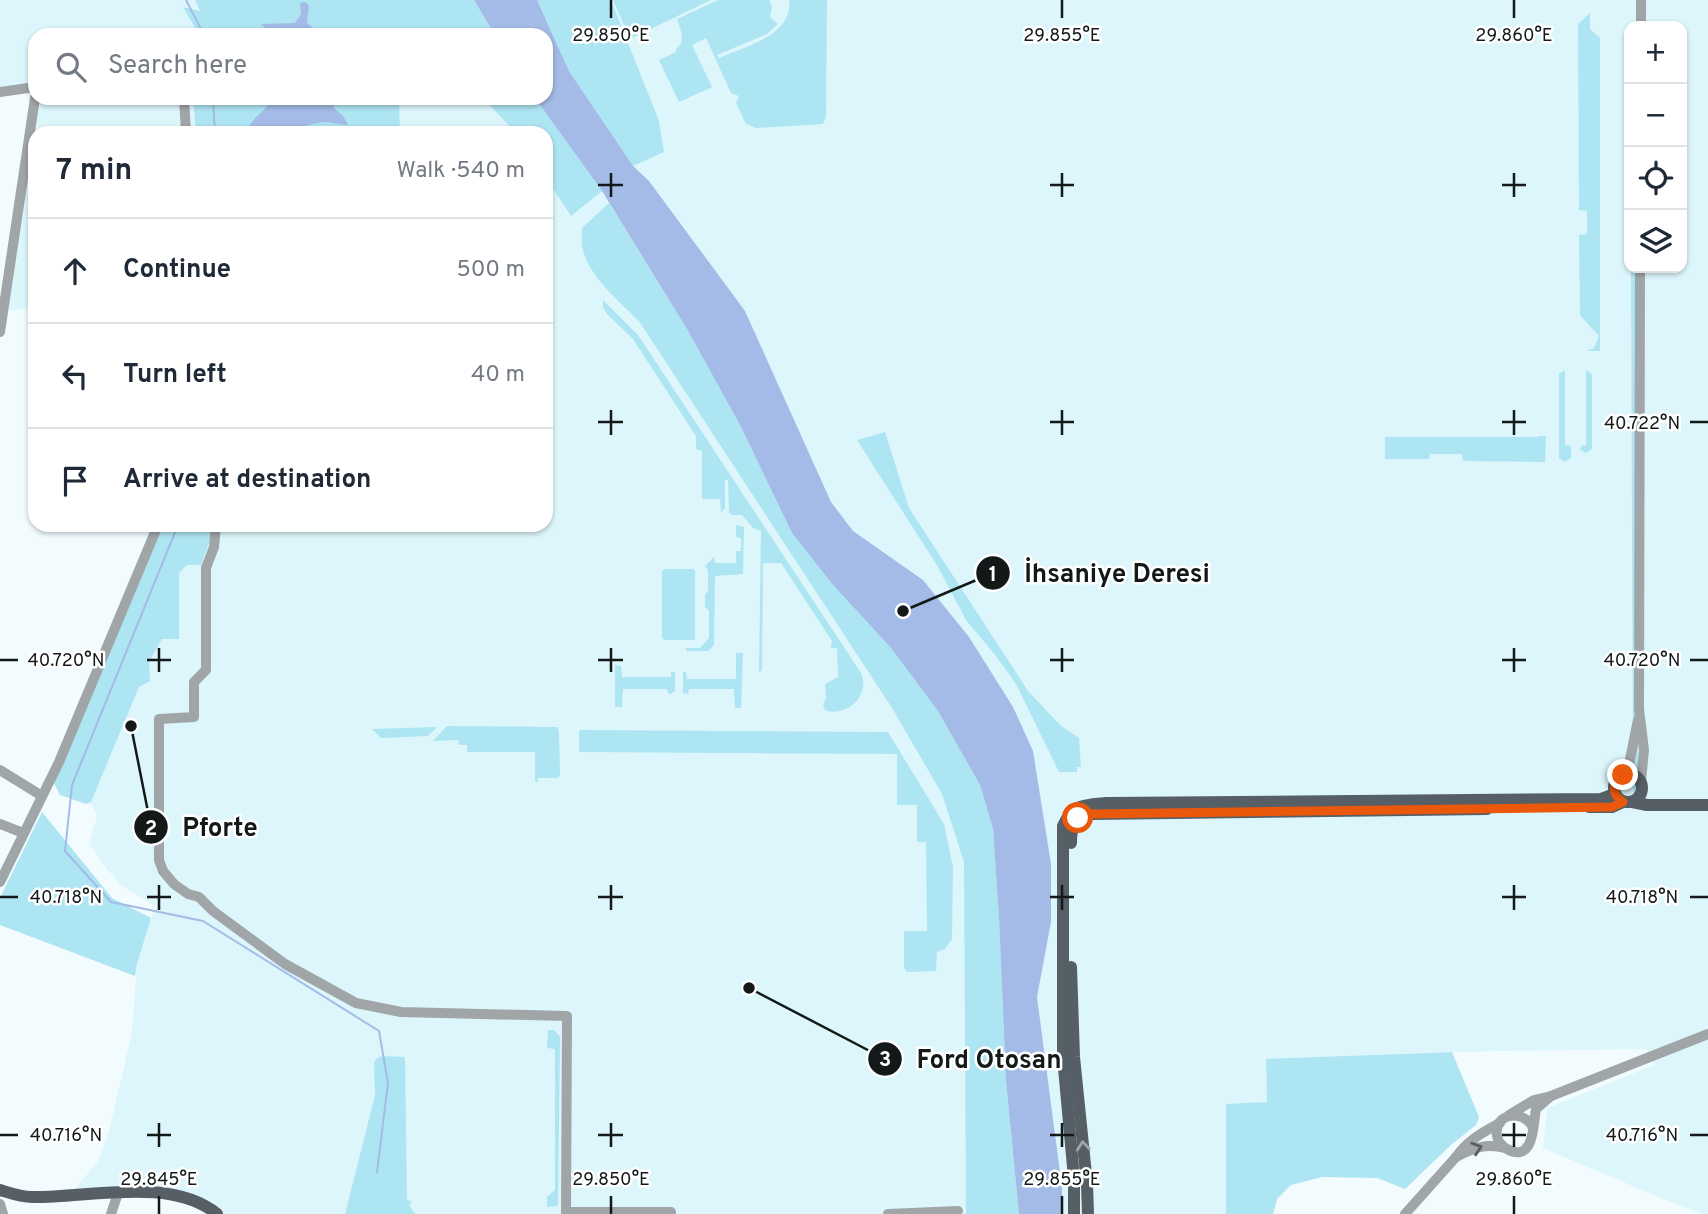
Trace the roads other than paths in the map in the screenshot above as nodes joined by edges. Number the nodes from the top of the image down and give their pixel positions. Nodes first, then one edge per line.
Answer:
1 (1641, 0) edge
2 (1641, 21) edge
3 (28, 88) edge
4 (0, 92) edge
5 (34, 105) edge
6 (184, 105) edge
7 (31, 126) edge
8 (186, 126) edge
9 (28, 145) edge
10 (1640, 273) edge
11 (0, 332) edge
12 (155, 532) edge
13 (215, 532) edge
14 (1639, 709) junction
15 (0, 770) edge
16 (1627, 774) junction
17 (1641, 786) junction
18 (41, 796) junction
19 (1624, 799) junction
20 (1708, 803) edge
21 (0, 824) edge
22 (23, 833) junction
23 (0, 882) edge
24 (1708, 1034) edge
25 (1551, 1096) junction
26 (1509, 1115) junction
27 (1500, 1123) junction
28 (1533, 1128) junction
29 (1506, 1149) junction
30 (1456, 1157) junction
31 (0, 1192) edge
32 (117, 1196) junction
33 (0, 1204) edge
34 (958, 1211) dead end
35 (3, 1214) edge
36 (111, 1214) edge
37 (208, 1214) edge
38 (217, 1214) edge
39 (671, 1214) edge
40 (888, 1214) edge
41 (1074, 1214) edge
42 (1088, 1214) edge
43 (1405, 1214) edge

1 - 2 street
3 - 4 street
5 - 7 street
6 - 8 street
9 - 11 street
10 - 14 street
12 - 18 street
13 - 39 street
14 - 16 street
14 - 17 street
15 - 18 street
16 - 17 main road
16 - 19 main road
17 - 19 main road
17 - 20 main road
18 - 22 street
19 - 20 main road
19 - 41 main road
42 -> 19 main road
21 - 22 street
22 - 23 street
24 - 25 street
25 - 26 street
25 - 28 street
26 - 27 street
26 - 28 street
27 - 29 street
27 - 30 street
28 - 29 street
30 -> 29 street
30 - 43 street
31 - 32 main road
31 - 38 main road
32 - 36 street
32 - 37 main road
33 - 35 street
34 - 40 street

